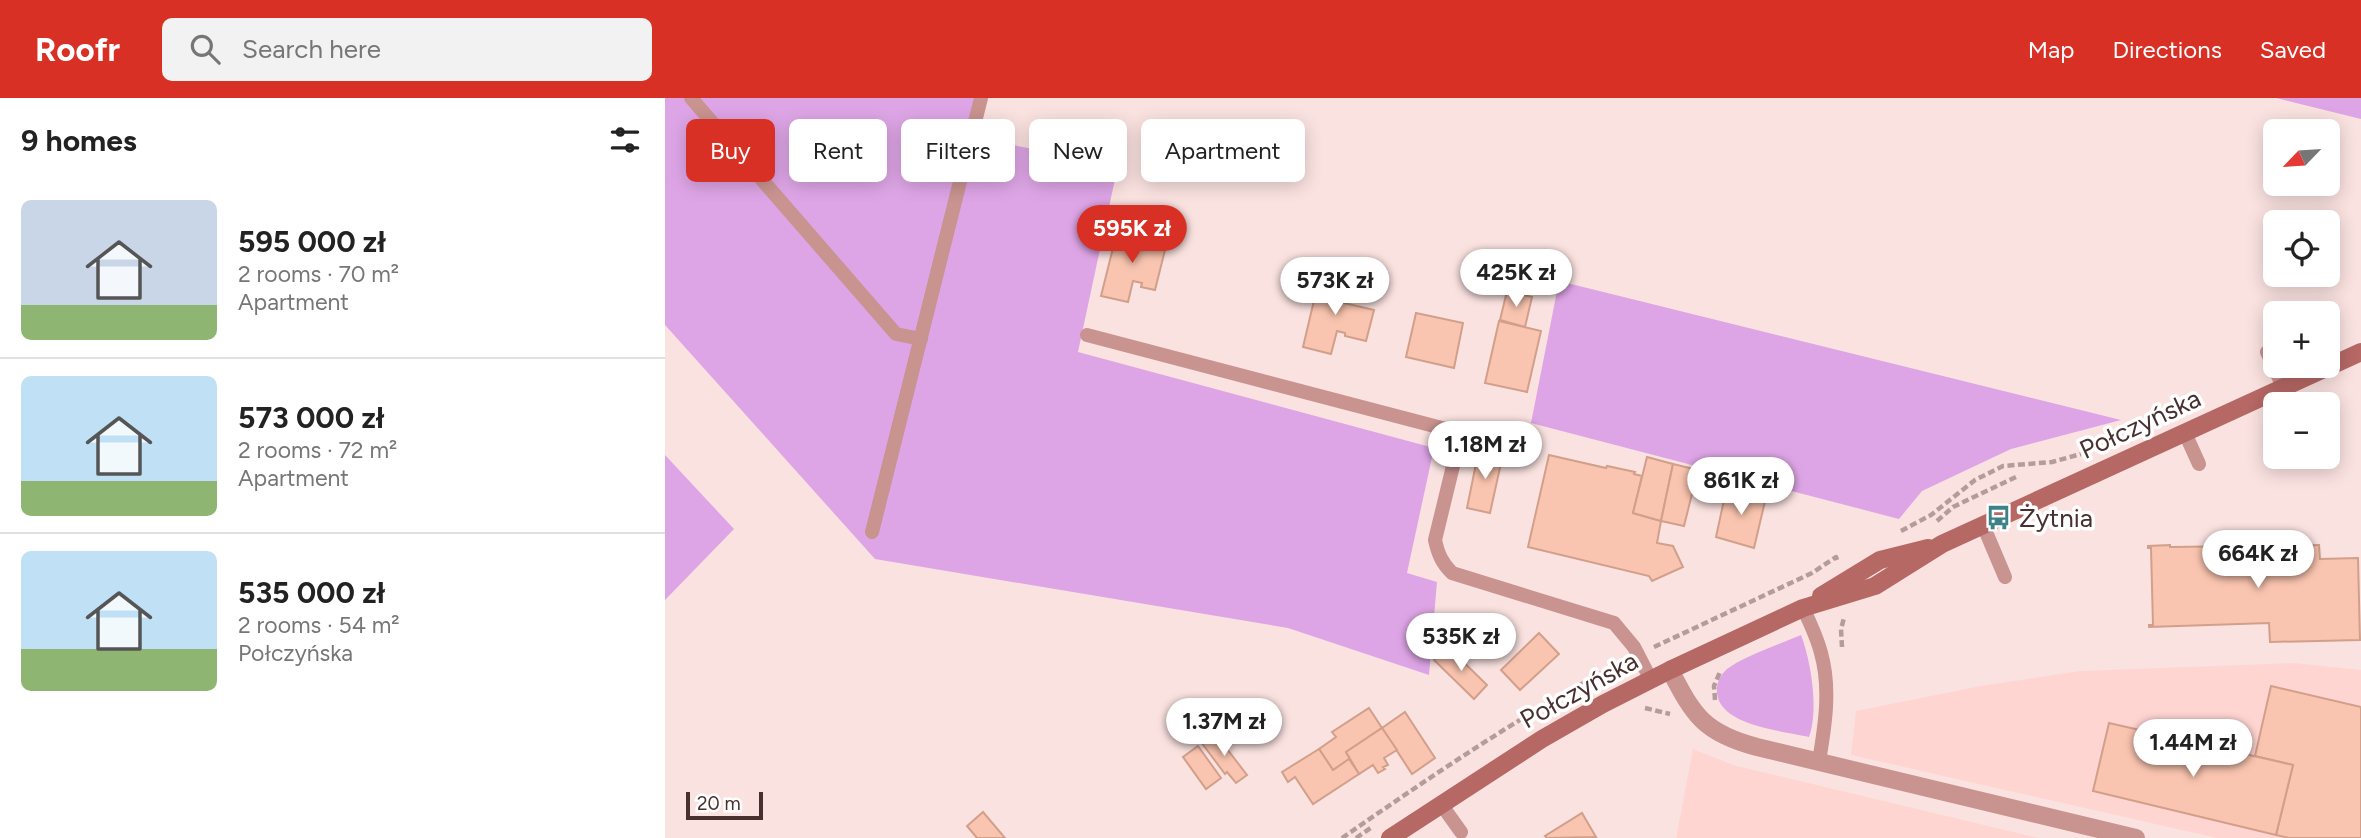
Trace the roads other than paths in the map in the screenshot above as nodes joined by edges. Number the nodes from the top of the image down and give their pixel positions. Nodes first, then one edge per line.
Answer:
1 (691, 98) edge
2 (981, 98) edge
3 (1087, 335) dead end
4 (921, 339) junction
5 (2361, 352) edge
6 (2279, 378) edge
7 (2283, 387) junction
8 (2285, 392) edge
9 (2185, 433) junction
10 (2199, 464) dead end
11 (1983, 525) junction
12 (873, 532) dead end
13 (2005, 577) dead end
14 (1803, 608) junction
15 (1670, 670) junction
16 (1651, 680) junction
17 (1819, 761) junction
18 (1441, 804) junction
19 (1461, 832) dead end
20 (1390, 838) edge
21 (2136, 838) edge

1 - 4 lane
2 - 4 lane
3 - 16 lane
4 - 12 lane
5 - 7 main road, Połczyńska
6 - 7 lane
7 - 8 lane
7 - 9 main road, Połczyńska
9 - 10 lane
9 - 11 main road, Połczyńska
11 - 13 lane
11 - 14 main road, Połczyńska
14 - 15 main road, Połczyńska
14 - 17 lane
15 - 16 main road, Połczyńska
15 - 17 street
16 - 18 main road, Połczyńska
17 - 21 street
18 - 19 lane
18 - 20 main road, Połczyńska

